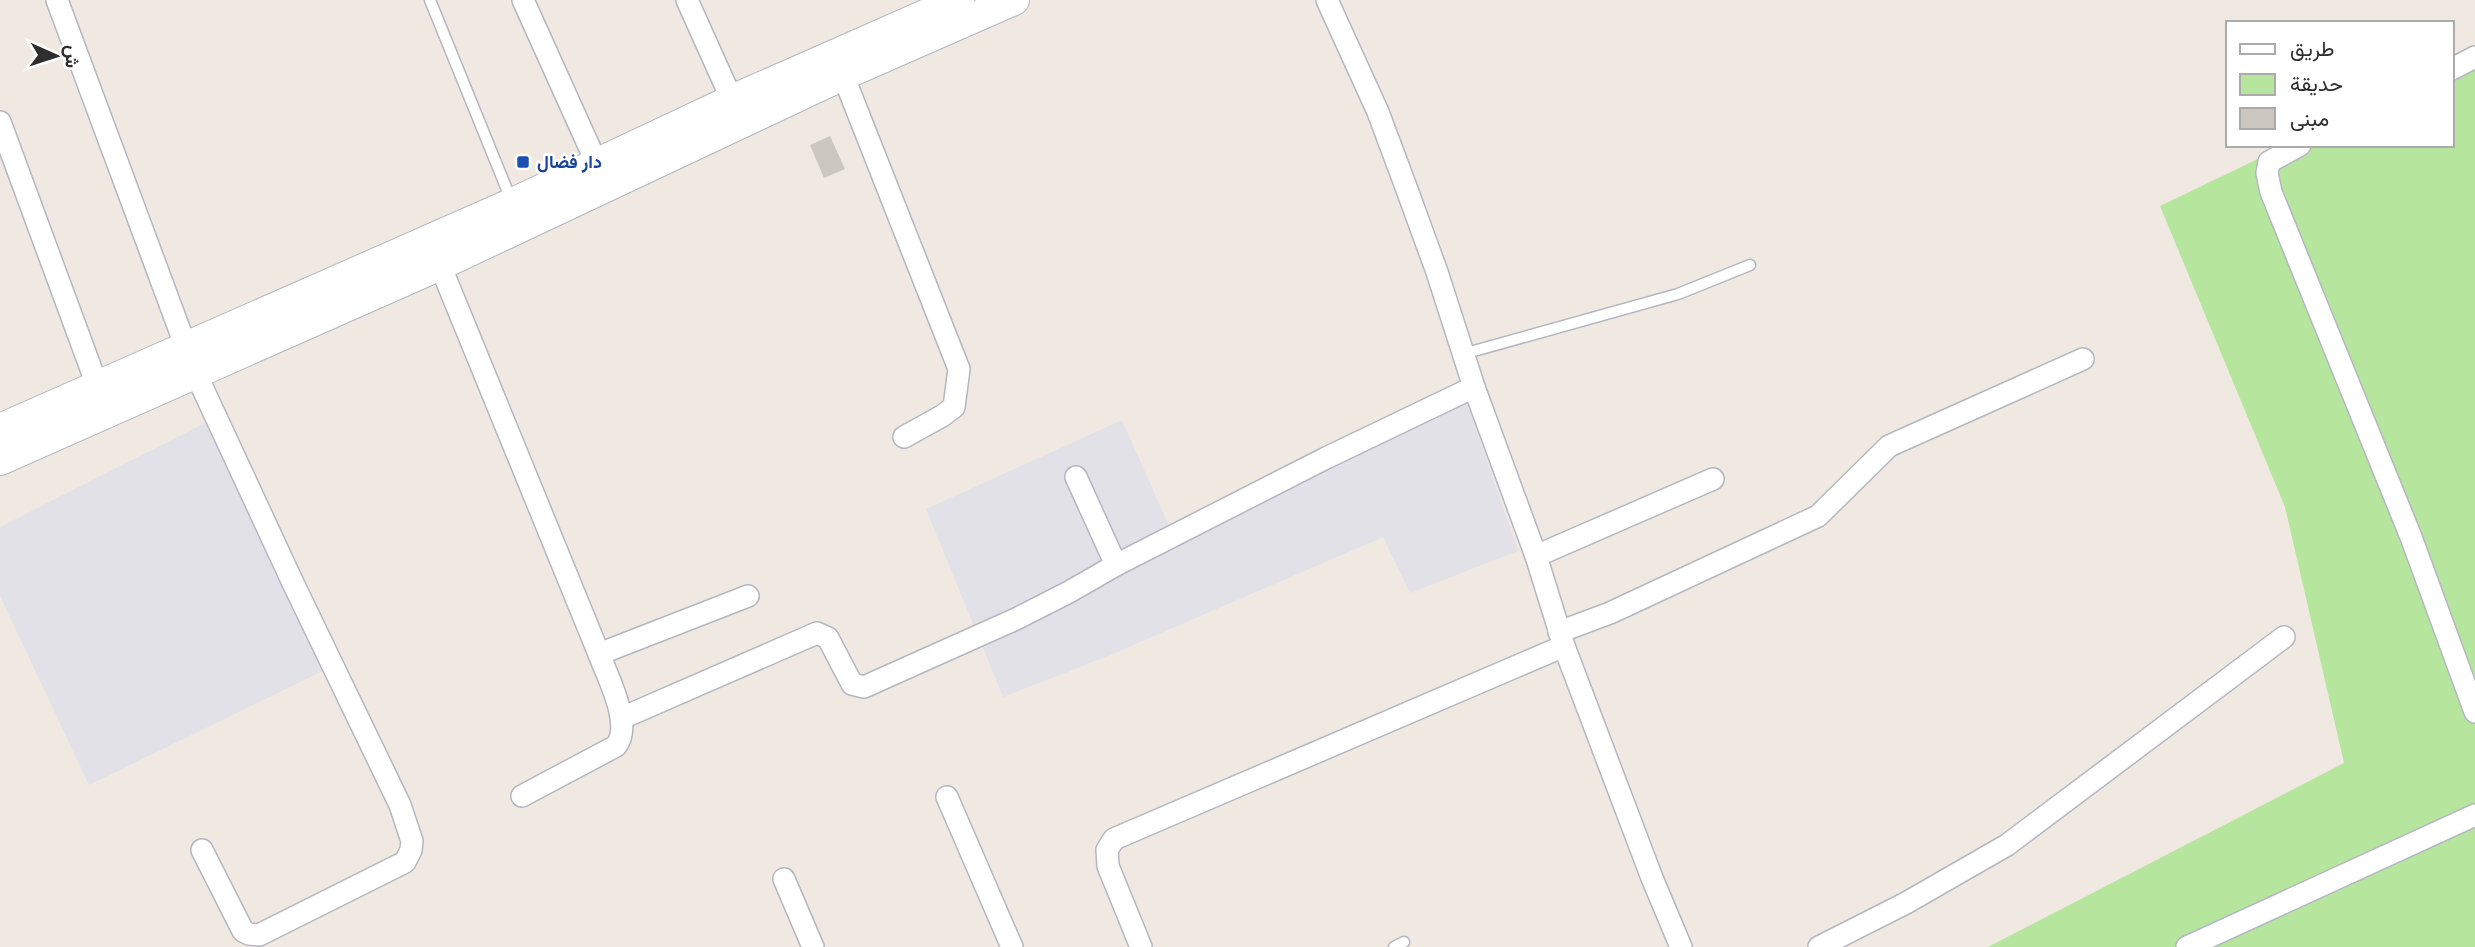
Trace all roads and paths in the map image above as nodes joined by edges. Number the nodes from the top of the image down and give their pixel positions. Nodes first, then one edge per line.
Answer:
1 (57, 0) edge
2 (430, 0) edge
3 (523, 0) edge
4 (688, 0) edge
5 (958, 0) edge
6 (1014, 0) edge
7 (1327, 0) edge
8 (2475, 57) edge
9 (2454, 68) edge
10 (843, 75) junction
11 (732, 100) junction
12 (0, 122) edge
13 (2296, 147) edge
14 (597, 164) junction
15 (513, 203) junction
16 (440, 265) junction
17 (1750, 265) dead end
18 (1464, 354) junction
19 (2083, 359) dead end
20 (192, 360) junction
21 (1474, 387) junction
22 (104, 398) junction
23 (0, 429) edge
24 (904, 437) dead end
25 (0, 460) edge
26 (1076, 477) dead end
27 (1713, 479) dead end
28 (1536, 556) junction
29 (1116, 565) junction
30 (748, 596) dead end
31 (2284, 637) dead end
32 (1561, 639) junction
33 (599, 654) junction
34 (2475, 712) edge
35 (622, 718) junction
36 (522, 796) dead end
37 (947, 797) dead end
38 (2475, 815) edge
39 (202, 850) dead end
40 (785, 878) dead end
41 (813, 947) edge
42 (1012, 947) edge
43 (1141, 947) edge
44 (1681, 947) edge
45 (1818, 947) edge
46 (2187, 947) edge

1 - 20 street
2 - 15 lane
3 - 14 street
4 - 11 street
5 - 11 main road
6 - 10 main road
7 - 18 street
8 - 9 street
10 - 16 main road
10 - 24 street
11 - 14 main road
12 - 22 street
13 - 34 street
14 - 15 main road
15 - 20 main road
16 - 20 main road
16 - 33 street
17 - 18 lane
18 - 21 street
19 - 32 street
20 - 22 main road
20 - 39 street
21 - 28 street
21 - 29 street
22 - 23 main road
22 - 25 main road
26 - 29 street
27 - 28 street
28 - 32 street
29 - 35 street
30 - 33 street
31 - 45 street
32 - 43 street
32 - 44 street
33 - 35 street
35 - 36 street
37 - 42 street
38 - 46 street
40 - 41 street

